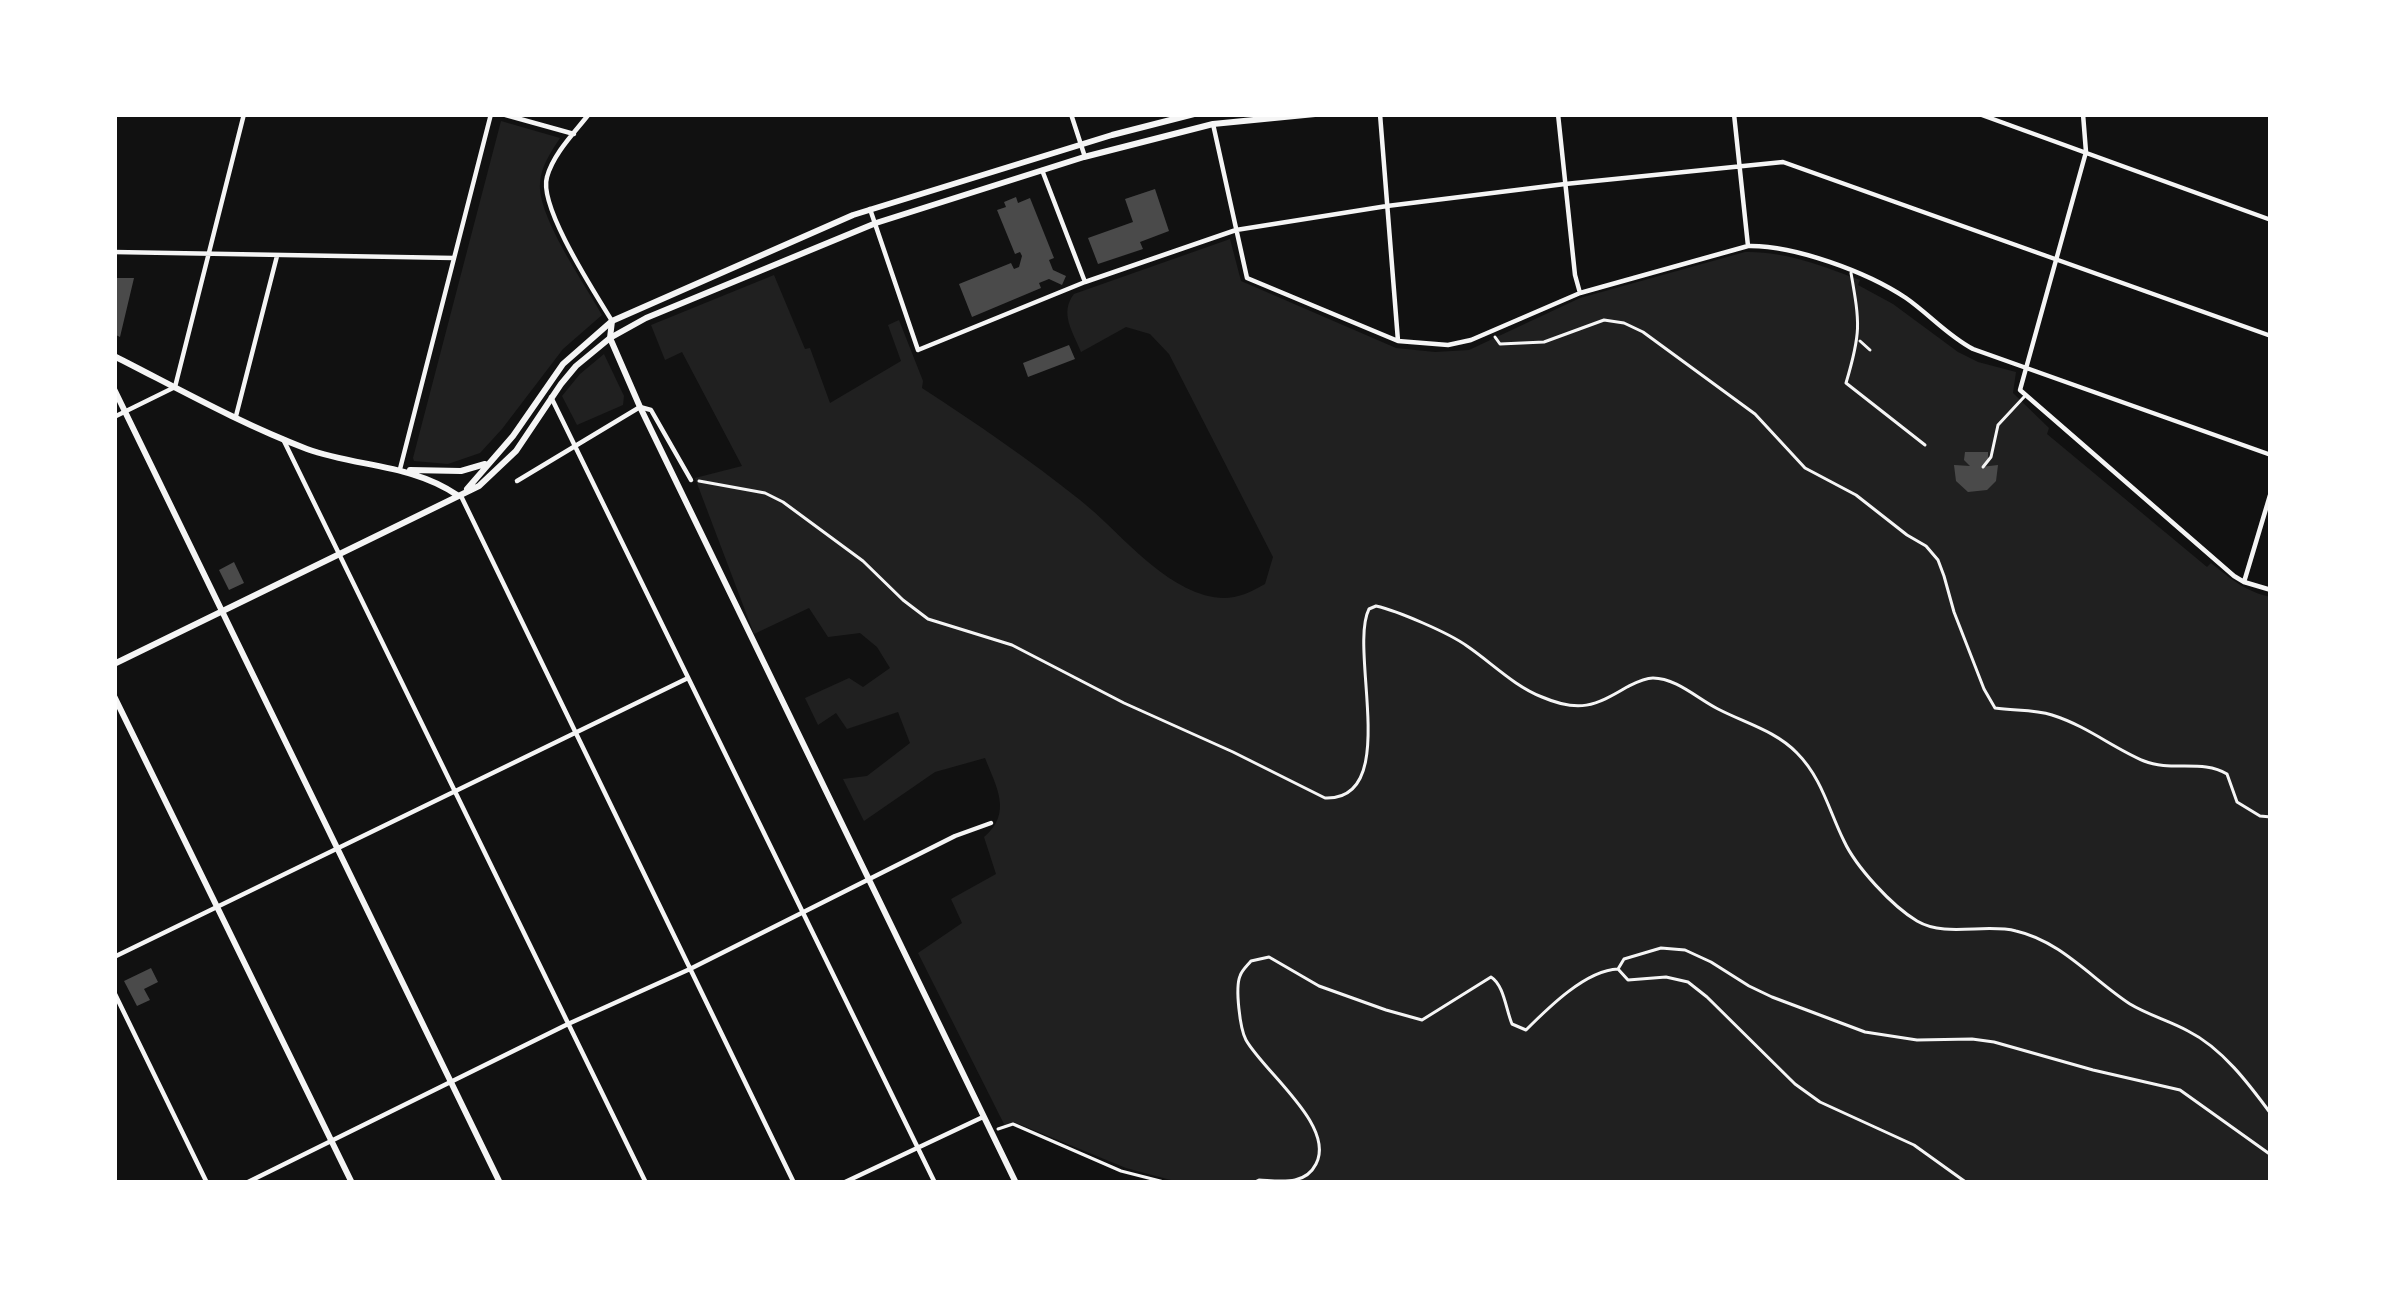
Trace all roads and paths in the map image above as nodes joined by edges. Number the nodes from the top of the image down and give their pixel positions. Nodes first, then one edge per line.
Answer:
1 (244, 114) edge
2 (491, 114) edge
3 (502, 114) edge
4 (589, 114) edge
5 (1071, 114) edge
6 (1194, 114) edge
7 (1315, 114) edge
8 (1380, 114) edge
9 (1558, 114) edge
10 (1734, 114) edge
11 (1979, 114) edge
12 (2083, 114) edge
13 (1213, 124) junction
14 (574, 134) junction
15 (1082, 144) junction
16 (2086, 152) junction
17 (1084, 157) junction
18 (1739, 168) junction
19 (1042, 170) junction
20 (1565, 184) junction
21 (1387, 206) junction
22 (870, 209) junction
23 (2271, 220) edge
24 (876, 223) junction
25 (1236, 230) junction
26 (1748, 246) junction
27 (114, 252) edge
28 (209, 253) junction
29 (277, 256) junction
30 (454, 258) junction
31 (2057, 259) junction
32 (1851, 271) junction
33 (1085, 282) junction
34 (1580, 293) junction
35 (612, 321) junction
36 (1492, 331) junction
37 (2271, 336) edge
38 (610, 338) junction
39 (1858, 340) junction
40 (1398, 341) junction
41 (1870, 350) dead end
42 (114, 356) edge
43 (2026, 368) junction
44 (176, 387) junction
45 (114, 389) edge
46 (2024, 395) junction
47 (551, 398) junction
48 (640, 407) junction
49 (125, 412) junction
50 (236, 416) junction
51 (114, 417) edge
52 (282, 438) junction
53 (1925, 445) dead end
54 (575, 447) junction
55 (2271, 454) edge
56 (490, 462) junction
57 (1983, 467) dead end
58 (400, 470) junction
59 (691, 480) joint
60 (517, 481) dead end
61 (2271, 492) edge
62 (460, 496) junction
63 (339, 554) junction
64 (2244, 582) junction
65 (2271, 590) edge
66 (220, 612) junction
67 (114, 664) edge
68 (688, 678) junction
69 (114, 696) edge
70 (576, 733) junction
71 (455, 792) junction
72 (2271, 817) edge
73 (991, 823) dead end
74 (337, 849) junction
75 (869, 880) junction
76 (217, 907) junction
77 (803, 913) junction
78 (114, 958) edge
79 (690, 969) junction
80 (1618, 969) junction
81 (114, 992) edge
82 (568, 1024) junction
83 (450, 1082) junction
84 (2271, 1114) edge
85 (983, 1117) junction
86 (991, 1132) junction
87 (332, 1141) junction
88 (918, 1148) junction
89 (2271, 1155) edge
90 (207, 1183) edge
91 (246, 1183) edge
92 (352, 1183) edge
93 (500, 1183) edge
94 (646, 1183) edge
95 (794, 1183) edge
96 (843, 1183) edge
97 (935, 1183) edge
98 (1016, 1183) edge
99 (1168, 1183) edge
100 (1253, 1183) edge
101 (1966, 1183) edge

1 - 28 street
2 - 30 street
3 - 14 street
4 - 14 street
5 - 15 street
6 - 15 main road
7 - 13 main road
8 - 21 street
9 - 20 street
10 - 18 street
11 - 16 street
12 - 16 street
13 - 17 main road
13 - 25 street
14 - 35 street
15 - 17 street
15 - 22 main road
16 - 23 street
16 - 31 street
17 - 19 main road
18 - 20 street
18 - 26 street
18 - 31 street
19 - 24 main road
19 - 33 street
20 - 21 street
20 - 34 street
21 - 25 street
21 - 40 street
22 - 24 street
22 - 35 main road
24 - 33 street
24 - 38 main road
25 - 33 street
25 - 40 street
26 - 32 street
26 - 34 street
27 - 28 street
28 - 29 street
28 - 44 street
29 - 30 street
29 - 50 street
30 - 58 street
31 - 37 street
31 - 43 street
32 - 39 street
32 - 43 street
34 - 36 street
35 - 38 main road
35 - 56 main road
36 - 40 street
36 - 72 path
38 - 47 main road
38 - 48 main road
39 - 41 street
39 - 53 street
42 - 44 main road
43 - 46 street
43 - 55 street
44 - 49 street
44 - 50 main road
45 - 49 main road
46 - 57 street
46 - 64 street
47 - 54 street
47 - 62 main road
48 - 54 street
48 - 59 street
48 - 75 main road
49 - 51 street
49 - 66 main road
50 - 52 main road
52 - 58 main road
52 - 63 street
54 - 60 street
54 - 68 street
56 - 58 main road
56 - 62 main road
58 - 62 main road
59 - 84 path
61 - 64 street
62 - 63 main road
62 - 70 street
63 - 66 main road
63 - 71 street
64 - 65 street
66 - 67 main road
66 - 74 main road
68 - 70 street
68 - 77 street
69 - 76 main road
70 - 71 street
70 - 79 street
71 - 74 street
71 - 82 street
73 - 75 street
74 - 76 street
74 - 83 main road
75 - 77 street
75 - 85 main road
76 - 78 street
76 - 87 main road
77 - 79 street
77 - 88 street
79 - 82 street
79 - 95 street
80 - 89 path
80 - 100 path
80 - 101 path
81 - 90 street
82 - 83 street
82 - 94 street
83 - 87 street
83 - 93 main road
85 - 86 main road
85 - 88 street
86 - 98 main road
86 - 99 path
87 - 91 street
87 - 92 main road
88 - 96 street
88 - 97 street

